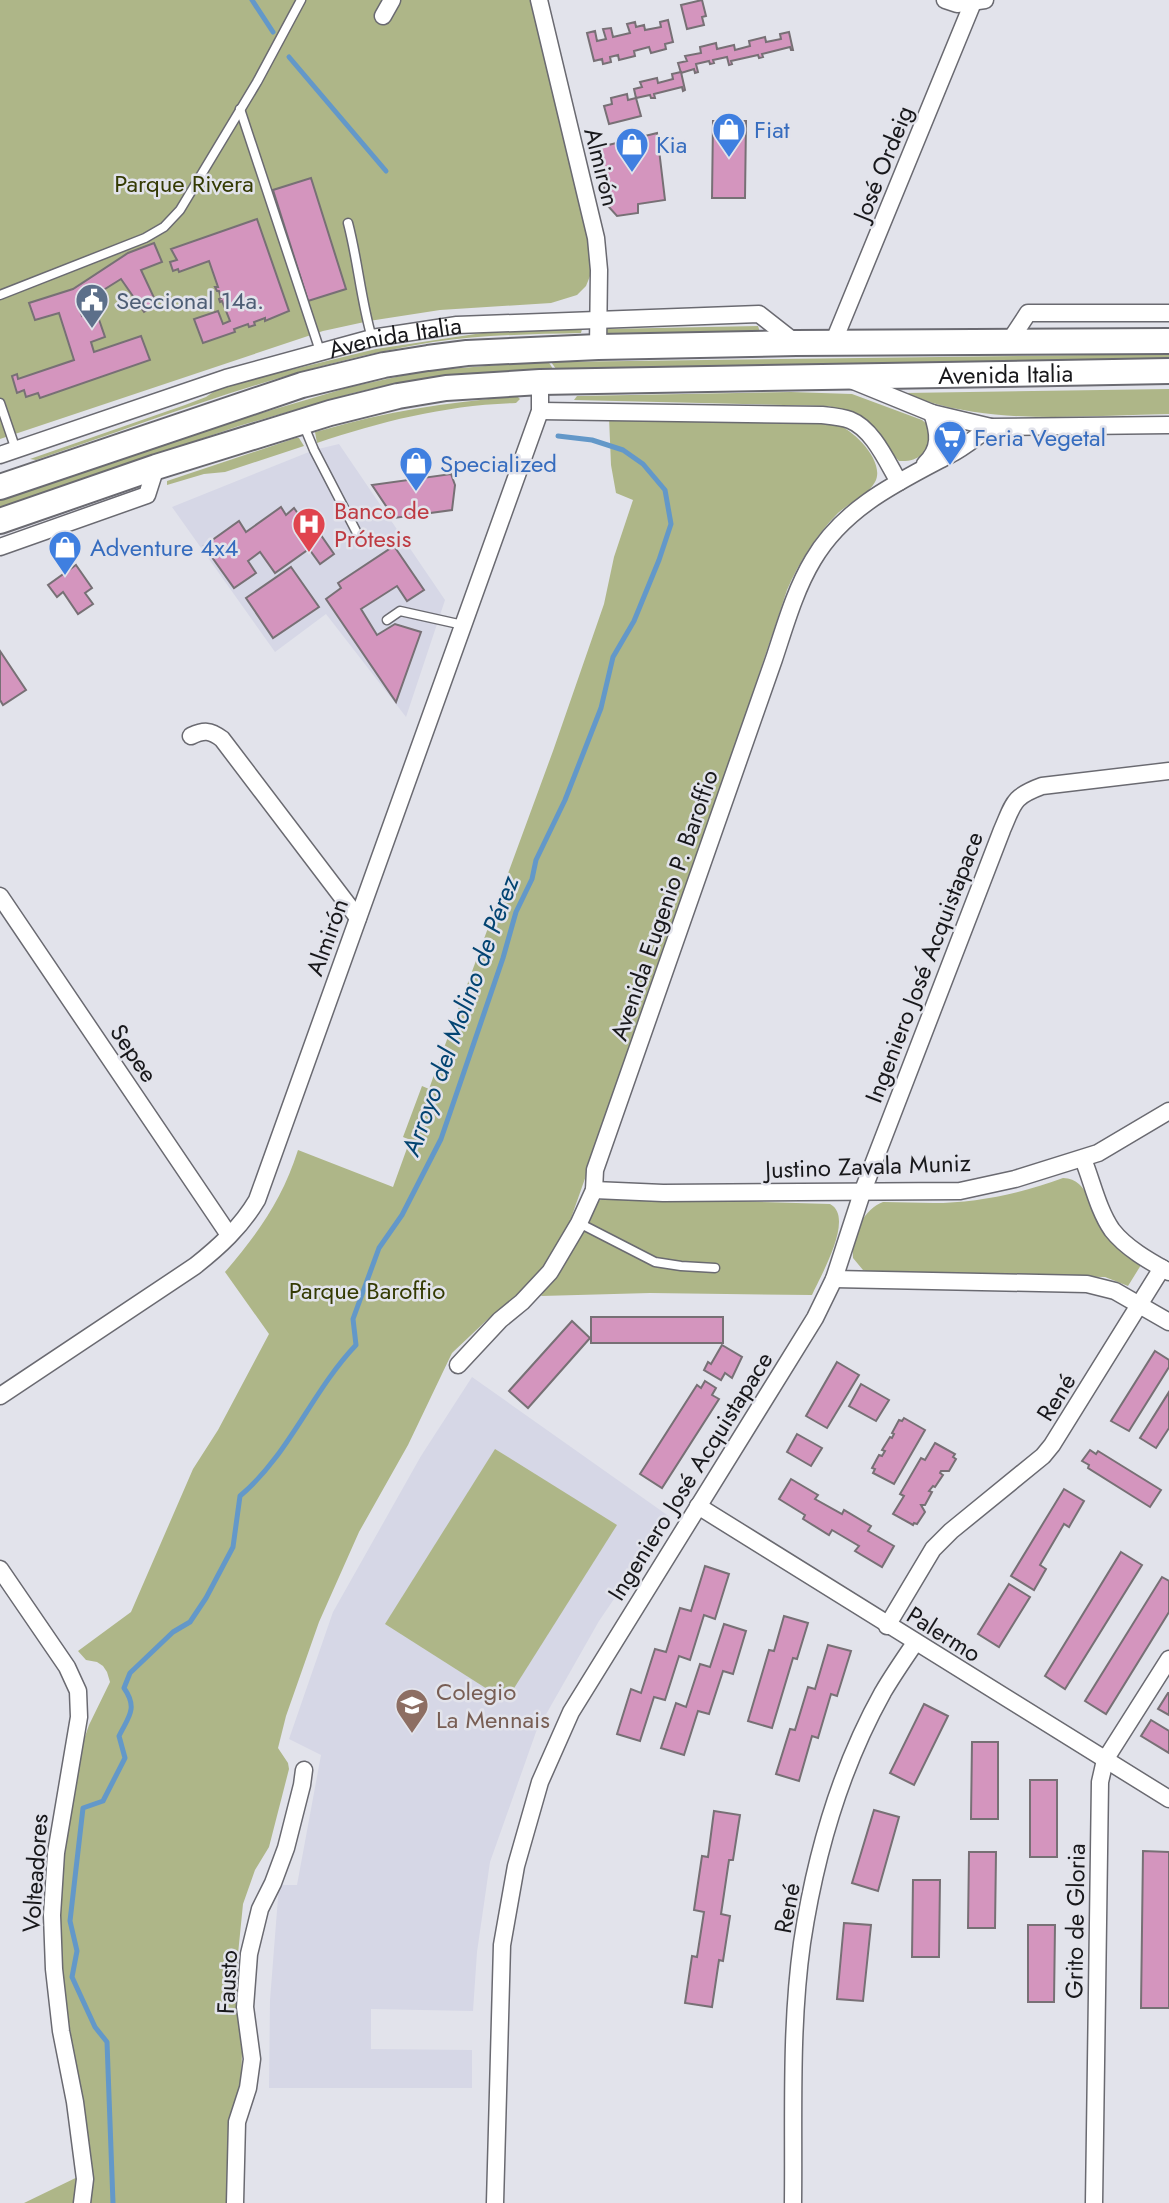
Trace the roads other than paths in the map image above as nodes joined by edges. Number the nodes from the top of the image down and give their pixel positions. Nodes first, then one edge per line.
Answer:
1 (301, 0) edge
2 (392, 0) edge
3 (539, 0) edge
4 (945, 0) edge
5 (977, 1) edge
6 (383, 16) dead end
7 (240, 109) junction
8 (348, 223) dead end
9 (0, 295) edge
10 (1169, 313) edge
11 (599, 319) junction
12 (372, 338) junction
13 (1169, 341) edge
14 (1009, 342) junction
15 (796, 343) junction
16 (833, 343) junction
17 (598, 347) junction
18 (320, 351) junction
19 (1169, 371) edge
20 (840, 375) junction
21 (540, 382) junction
22 (0, 404) edge
23 (540, 411) junction
24 (932, 413) junction
25 (302, 420) junction
26 (1169, 425) edge
27 (990, 427) junction
28 (16, 450) junction
29 (0, 455) edge
30 (156, 467) junction
31 (920, 469) junction
32 (27, 478) junction
33 (899, 482) junction
34 (0, 487) edge
35 (0, 521) edge
36 (357, 533) dead end
37 (0, 547) edge
38 (387, 620) dead end
39 (463, 625) junction
40 (191, 736) dead end
41 (1169, 771) edge
42 (0, 896) edge
43 (358, 918) junction
44 (1169, 1111) edge
45 (1083, 1159) junction
46 (594, 1190) junction
47 (862, 1193) junction
48 (579, 1223) junction
49 (229, 1236) junction
50 (715, 1268) dead end
51 (1165, 1270) edge
52 (834, 1279) junction
53 (1139, 1304) junction
54 (1169, 1322) edge
55 (458, 1364) dead end
56 (0, 1396) edge
57 (698, 1506) junction
58 (0, 1569) edge
59 (887, 1626) junction
60 (915, 1643) junction
61 (1169, 1659) edge
62 (1105, 1760) junction
63 (304, 1770) dead end
64 (1169, 1799) edge
65 (82, 2203) edge
66 (236, 2203) edge
67 (495, 2203) edge
68 (793, 2203) edge
69 (1094, 2203) edge

1 - 7 lane
2 - 6 street
3 - 11 street, Almirón
4 - 5 street
5 - 16 street, José Ordeig
7 - 9 lane
7 - 18 lane
8 - 12 lane
10 - 14 street, Avenida Italia
11 - 12 street, Avenida Italia
11 - 15 street, Avenida Italia
11 - 17 street, Almirón
12 - 18 street, Avenida Italia
13 - 14 main road, Avenida Italia
14 - 16 main road, Avenida Italia
15 - 16 main road, Avenida Italia
15 - 17 main road, Avenida Italia
17 - 32 main road, Avenida Italia
18 - 28 street, Avenida Italia
19 - 20 main road, Avenida Italia
20 - 21 main road, Avenida Italia
20 - 24 street, Avenida Italia
21 - 23 street, Almirón
21 - 25 main road, Avenida Italia
22 - 28 lane
23 - 33 street
23 - 39 street, Almirón
24 - 27 street, Avenida Italia
24 - 31 street, Avenida Eugenio P. Baroffio
25 - 30 main road, Avenida Italia
25 - 36 lane
26 - 27 street, Avenida Italia
27 - 31 street, Avenida Eugenio P. Baroffio
28 - 29 street, Avenida Italia
28 - 32 street
30 - 35 main road, Avenida Italia
30 - 37 street
31 - 33 street, Avenida Eugenio P. Baroffio
32 - 34 main road, Avenida Italia
33 - 46 street, Avenida Eugenio P. Baroffio
38 - 39 lane
39 - 43 street, Almirón
40 - 43 street
41 - 47 street, Ingeniero José Acquistapace
42 - 49 street, Sepee
43 - 49 street, Almirón
44 - 45 street, Justino Zavala Muniz
45 - 47 street, Justino Zavala Muniz
45 - 51 street
46 - 47 street, Justino Zavala Muniz
46 - 48 street, Avenida Eugenio P. Baroffio
47 - 52 street, Ingeniero José Acquistapace
48 - 50 lane
48 - 55 street, Avenida Eugenio P. Baroffio
49 - 56 street, Almirón
51 - 53 street, René
52 - 53 street
52 - 57 street, Ingeniero José Acquistapace
53 - 54 street
53 - 59 street, René
57 - 59 street, Palermo
57 - 67 street, Ingeniero José Acquistapace
58 - 65 street, Volteadores
59 - 60 street, Palermo
60 - 62 street, Palermo
60 - 68 street, René
61 - 62 street, Grito de Gloria
62 - 64 street, Palermo
62 - 69 street, Grito de Gloria
63 - 66 street, Fausto

